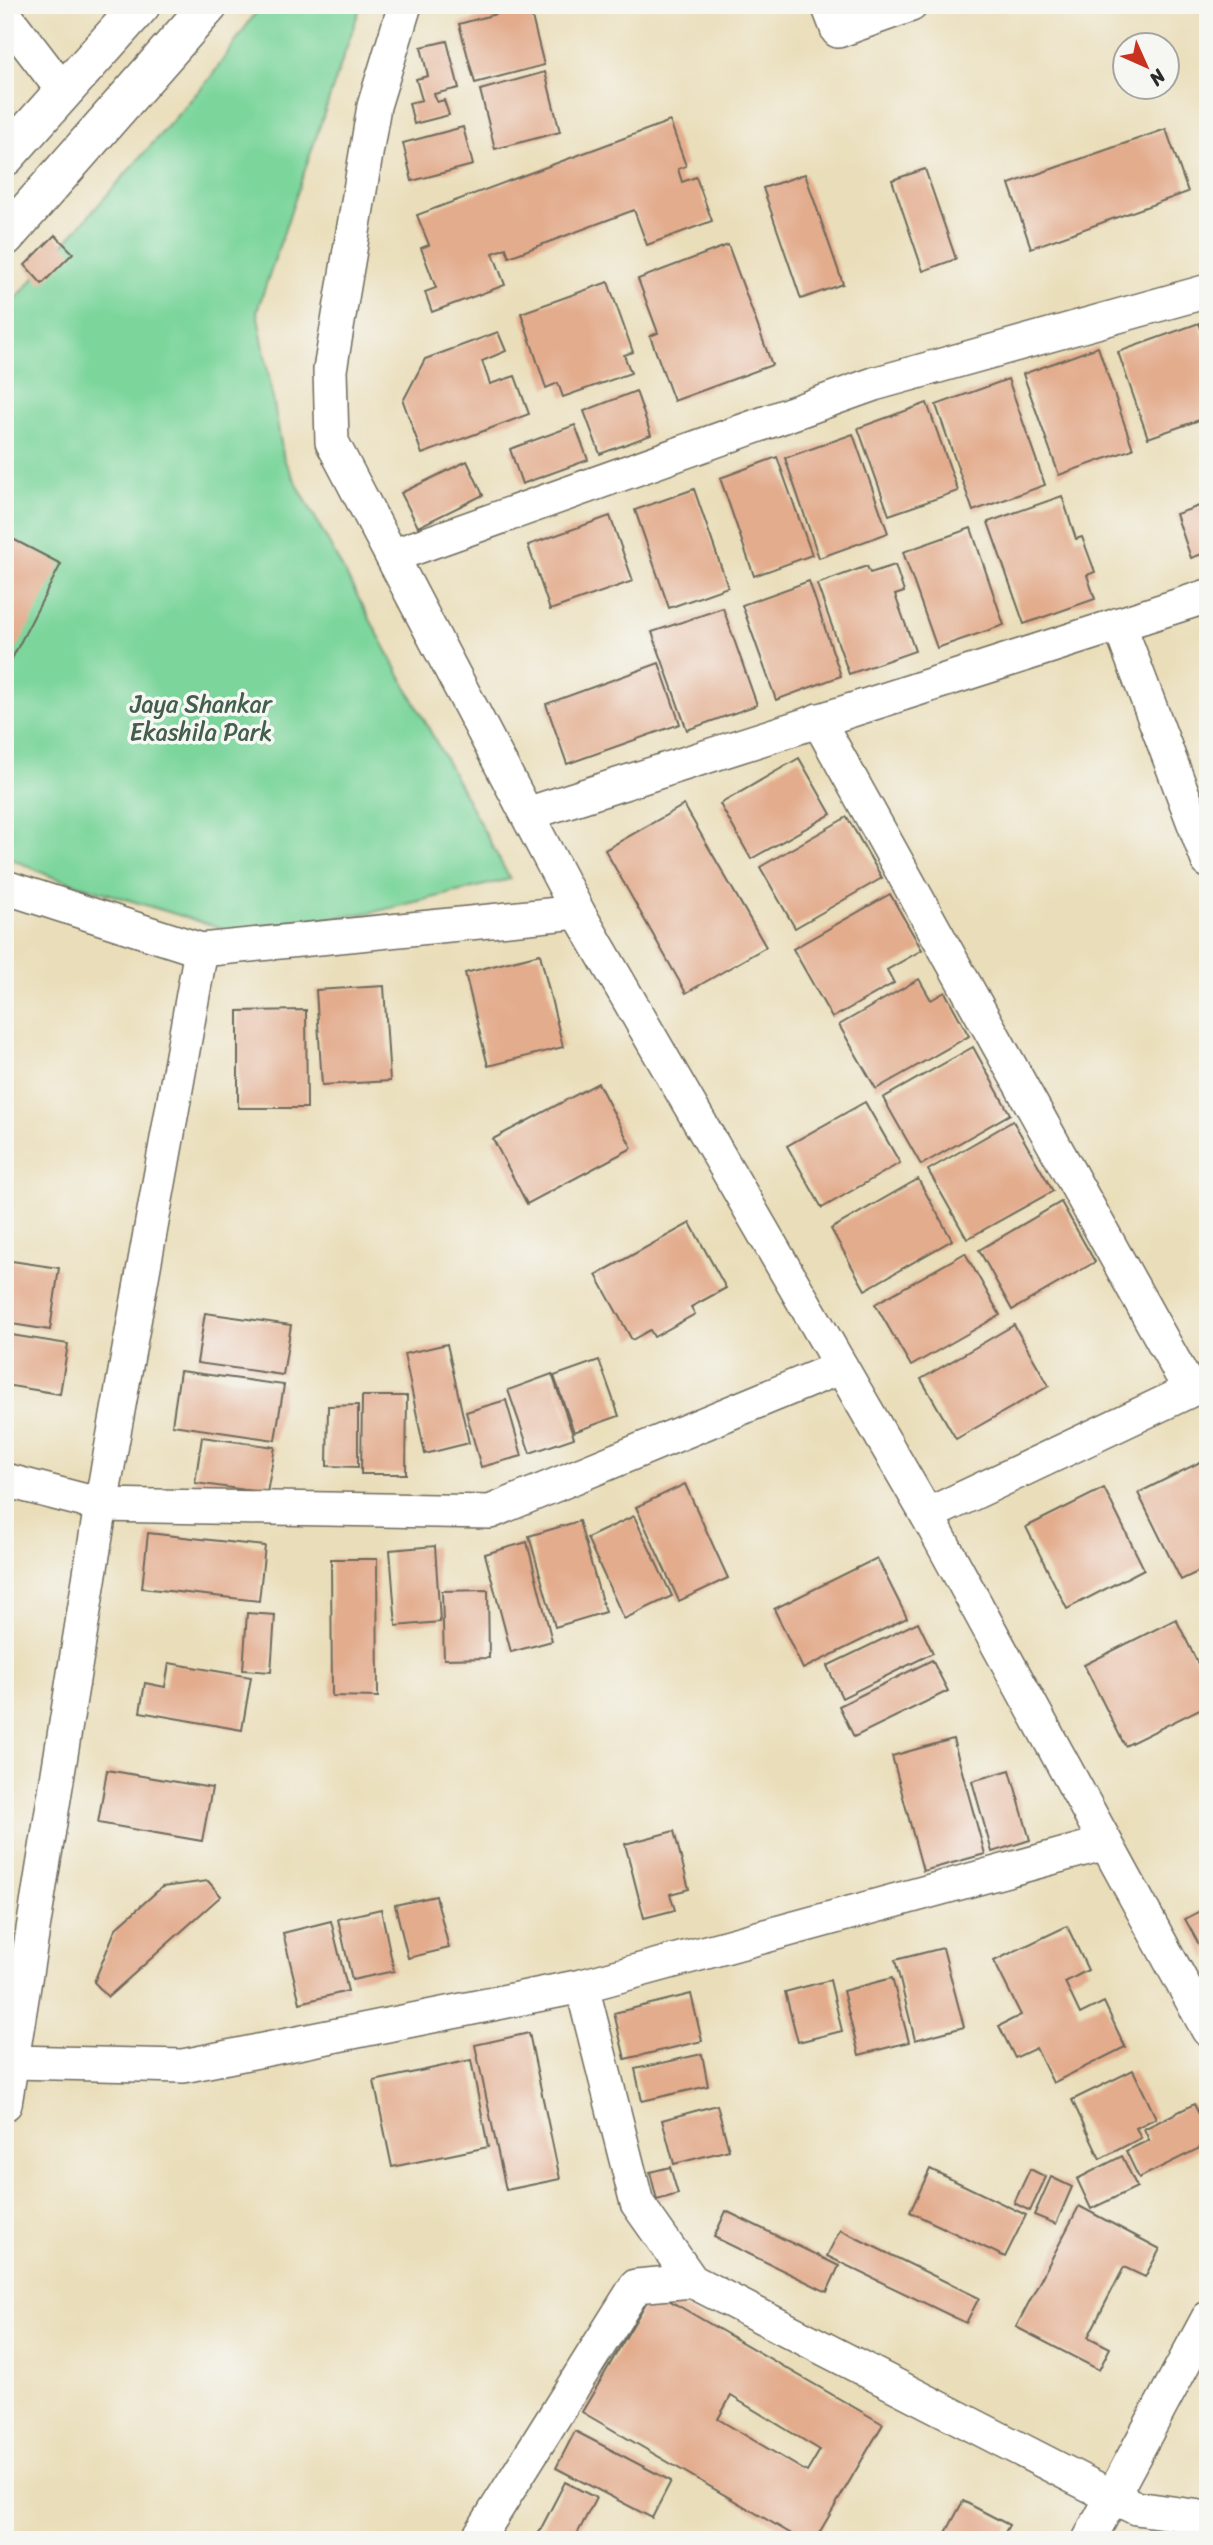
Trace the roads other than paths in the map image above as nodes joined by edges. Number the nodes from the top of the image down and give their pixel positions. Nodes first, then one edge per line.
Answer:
1 (141, 5) edge
2 (209, 5) edge
3 (405, 5) edge
4 (828, 5) edge
5 (911, 5) edge
6 (5, 15) edge
7 (64, 92) junction
8 (5, 157) edge
9 (5, 237) edge
10 (1208, 291) edge
11 (392, 556) junction
12 (1208, 596) edge
13 (1119, 624) junction
14 (818, 720) junction
15 (527, 814) junction
16 (1205, 844) edge
17 (5, 887) edge
18 (578, 912) junction
19 (201, 950) junction
20 (841, 1367) junction
21 (1199, 1386) edge
22 (5, 1480) edge
23 (101, 1505) junction
24 (927, 1515) junction
25 (1106, 1843) junction
26 (582, 1986) junction
27 (1208, 2030) edge
28 (13, 2062) junction
29 (5, 2104) edge
30 (692, 2281) junction
31 (1208, 2318) edge
32 (1111, 2496) junction
33 (1208, 2518) edge
34 (477, 2540) edge
35 (1089, 2540) edge

1 - 7 main road
2 - 9 main road
3 - 11 street
4 - 5 street
6 - 7 street
7 - 8 main road
10 - 11 street
11 - 15 street
12 - 13 street
13 - 14 street
13 - 16 street
14 - 15 street
14 - 21 street
15 - 18 street
17 - 19 street
18 - 19 street
18 - 20 street
19 - 23 street
20 - 23 street
20 - 24 street
21 - 24 street
22 - 23 street
23 - 28 street
24 - 25 street
25 - 26 street
25 - 27 street
26 - 28 street
26 - 30 street
28 - 29 street
30 - 32 street
30 - 34 street
31 - 32 street
32 - 33 street
32 - 35 street

